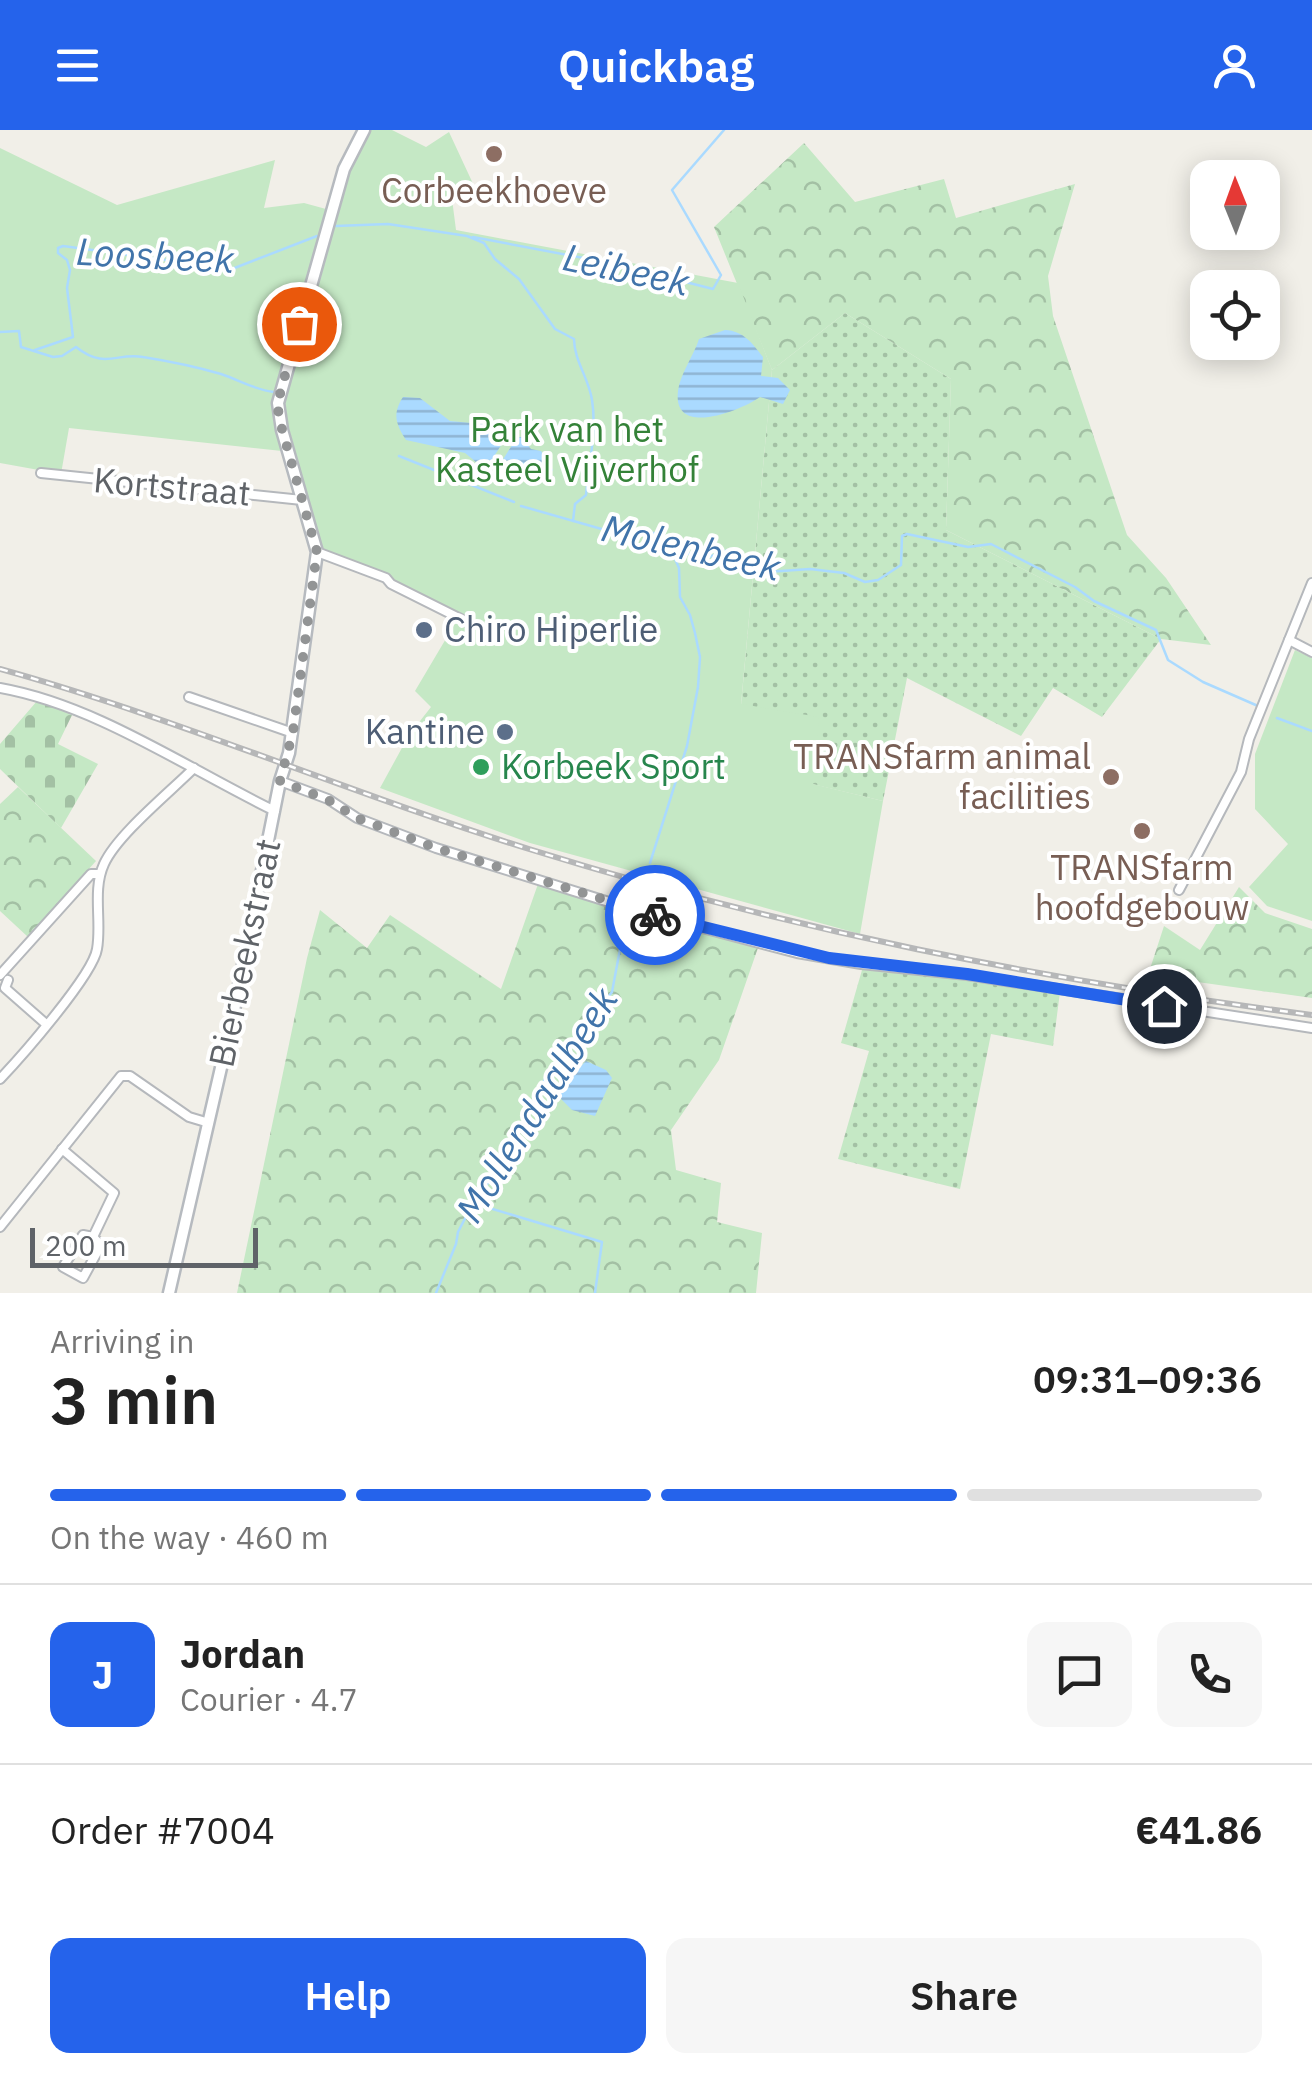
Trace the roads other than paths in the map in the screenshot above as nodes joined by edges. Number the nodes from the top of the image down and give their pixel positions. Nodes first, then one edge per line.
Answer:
1 (364, 130) edge
2 (41, 473) dead end
3 (302, 500) junction
4 (317, 552) junction
5 (1312, 584) edge
6 (467, 622) dead end
7 (1289, 640) junction
8 (1312, 652) edge
9 (0, 688) edge
10 (189, 698) dead end
11 (293, 732) junction
12 (194, 768) junction
13 (280, 781) junction
14 (274, 811) junction
15 (100, 874) junction
16 (1179, 890) dead end
17 (4, 978) edge
18 (46, 1024) junction
19 (1312, 1028) edge
20 (0, 1079) edge
21 (209, 1123) junction
22 (62, 1150) junction
23 (0, 1226) edge
24 (93, 1237) junction
25 (169, 1293) edge

1 - 3 street, Bierbeekstraat
2 - 3 street, Kortstraat
3 - 4 street, Bierbeekstraat
4 - 6 street
4 - 11 street, Bierbeekstraat
5 - 7 street
7 - 8 street
7 - 16 street
9 - 12 street
10 - 11 street
11 - 13 street, Bierbeekstraat
12 - 14 street
12 - 15 street
13 - 14 street, Bierbeekstraat
13 - 19 street
14 - 21 street, Bierbeekstraat
15 - 17 street
15 - 18 street
17 - 18 street
18 - 20 street
21 - 22 street
21 - 25 street, Bierbeekstraat
22 - 23 street
22 - 24 street
24 - 24 street

